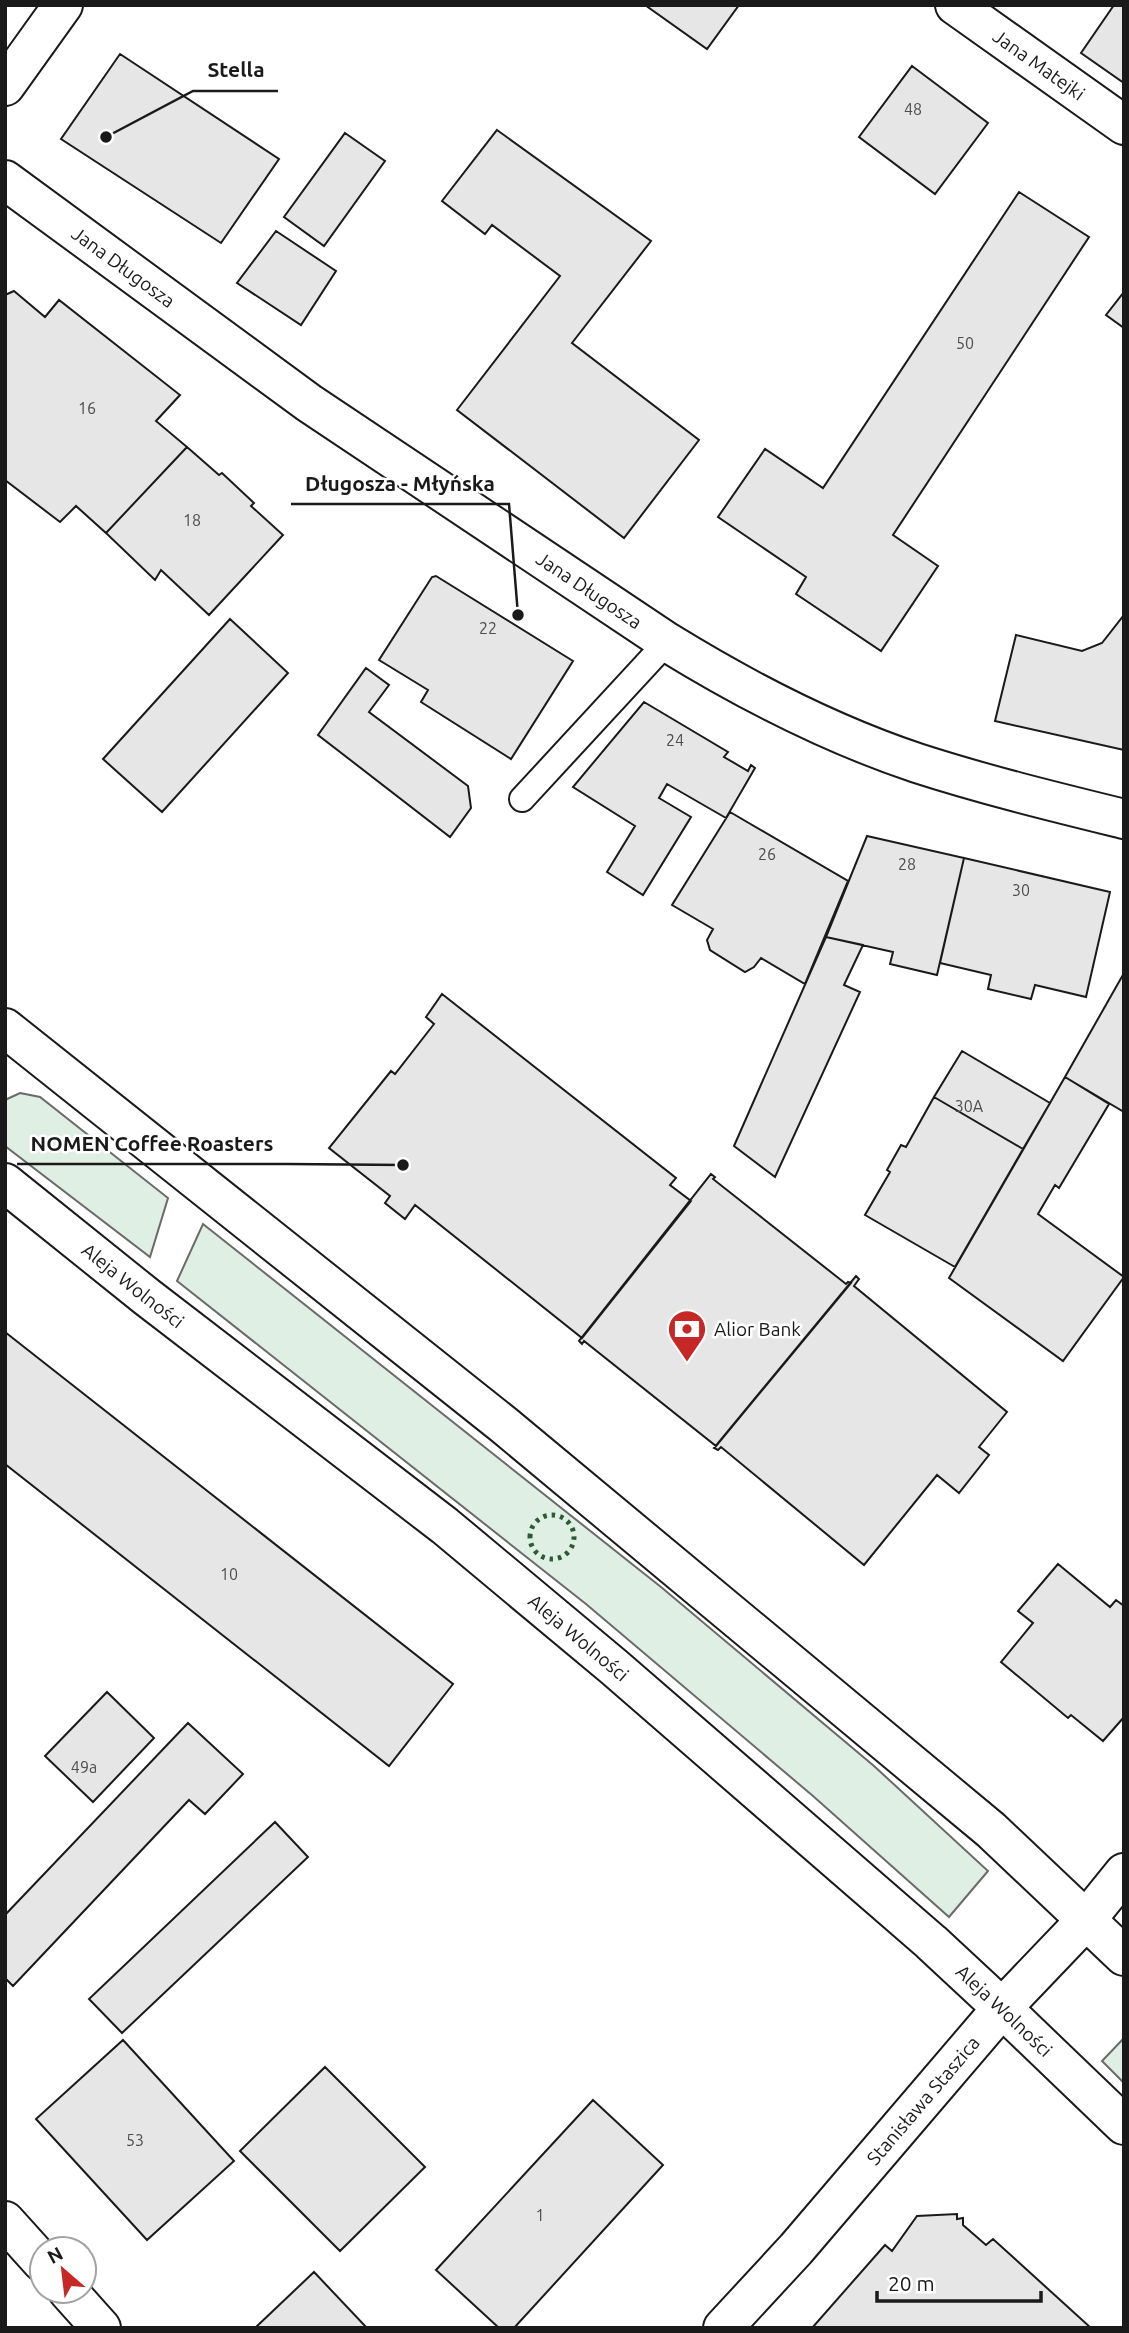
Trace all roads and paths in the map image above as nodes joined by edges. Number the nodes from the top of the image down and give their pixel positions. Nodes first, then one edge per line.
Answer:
1 (63, 5) edge
2 (955, 5) edge
3 (5, 86) edge
4 (1124, 125) edge
5 (5, 180) edge
6 (667, 642) junction
7 (522, 799) dead end
8 (1124, 819) edge
9 (6, 1030) edge
10 (5, 1183) edge
11 (1124, 1873) edge
12 (1086, 1920) junction
13 (1124, 1955) edge
14 (1002, 2008) junction
15 (1124, 2125) edge
16 (5, 2221) edge
17 (28, 2246) edge
18 (80, 2305) edge
19 (101, 2328) edge
20 (723, 2328) edge

1 - 3 street
2 - 4 street, Jana Matejki
5 - 6 street, Jana Długosza
6 - 7 lane
6 - 8 street, Jana Długosza
9 - 12 street
10 - 14 street, Aleja Wolności
11 - 12 street, Stanisława Staszica
12 - 13 street
12 - 14 street, Stanisława Staszica
14 - 15 street, Aleja Wolności
14 - 20 street, Stanisława Staszica
16 - 17 street
18 - 19 street

